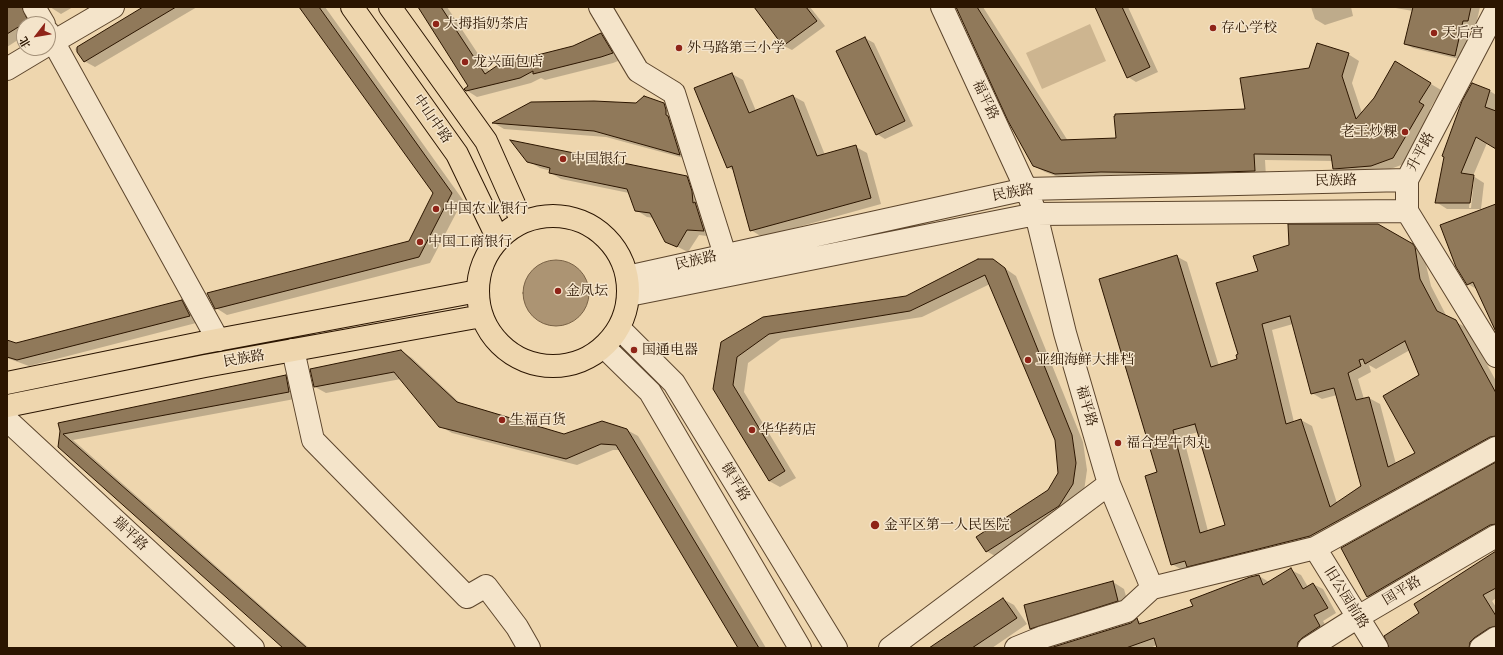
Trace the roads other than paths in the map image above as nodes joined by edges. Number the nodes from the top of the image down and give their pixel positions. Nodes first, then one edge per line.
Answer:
1 (113, 7) edge
2 (352, 7) edge
3 (390, 7) edge
4 (600, 7) edge
5 (942, 7) edge
6 (1496, 10) edge
7 (56, 34) edge
8 (56, 54) edge
9 (24, 56) edge
10 (7, 69) edge
11 (1407, 180) junction
12 (1026, 189) junction
13 (1407, 211) junction
14 (1036, 214) junction
15 (522, 222) junction
16 (498, 239) junction
17 (725, 255) junction
18 (628, 286) junction
19 (478, 291) junction
20 (482, 316) junction
21 (619, 328) junction
22 (218, 340) junction
23 (604, 347) junction
24 (293, 350) junction
25 (1496, 356) edge
26 (7, 383) edge
27 (7, 406) edge
28 (7, 420) edge
29 (1496, 448) edge
30 (1109, 484) junction
31 (1496, 536) edge
32 (1315, 548) junction
33 (1152, 588) junction
34 (1358, 617) junction
35 (1496, 638) edge
36 (253, 648) edge
37 (529, 648) edge
38 (800, 648) edge
39 (836, 648) edge
40 (890, 648) edge
41 (1016, 648) edge
42 (1309, 648) edge
43 (1377, 648) edge
44 (1481, 648) edge

1 - 7 street
2 - 16 main road, 中山中路
3 - 15 main road
4 - 17 street
5 - 12 street, 福平路
6 - 11 street, 升平路
8 - 22 street
9 - 10 street
11 - 12 street, 民族路
11 - 13 street, 升平路
12 - 14 street, 福平路
12 - 17 street, 民族路
13 - 14 street, 民族路
13 - 25 street
14 - 18 street, 民族路
14 - 30 street, 福平路
15 - 16 main road
15 - 18 main road
16 - 19 main road
17 - 18 street, 民族路
18 - 21 main road
19 - 20 main road
19 - 22 main road, 民族路
20 - 23 main road
20 - 24 main road, 民族路
21 - 23 main road
21 - 39 street, 镇平路
22 - 26 main road, 民族路
23 - 38 street, 镇平路
24 - 27 main road, 民族路
24 - 37 street
28 - 36 street, 瑞平路
29 - 32 street
30 - 33 street, 福平路
30 - 40 street
31 - 34 street, 国平路
32 - 33 street
32 - 34 street, 旧公园前路
33 - 41 street
34 - 42 street, 国平路
34 - 43 street, 旧公园前路
35 - 44 street

